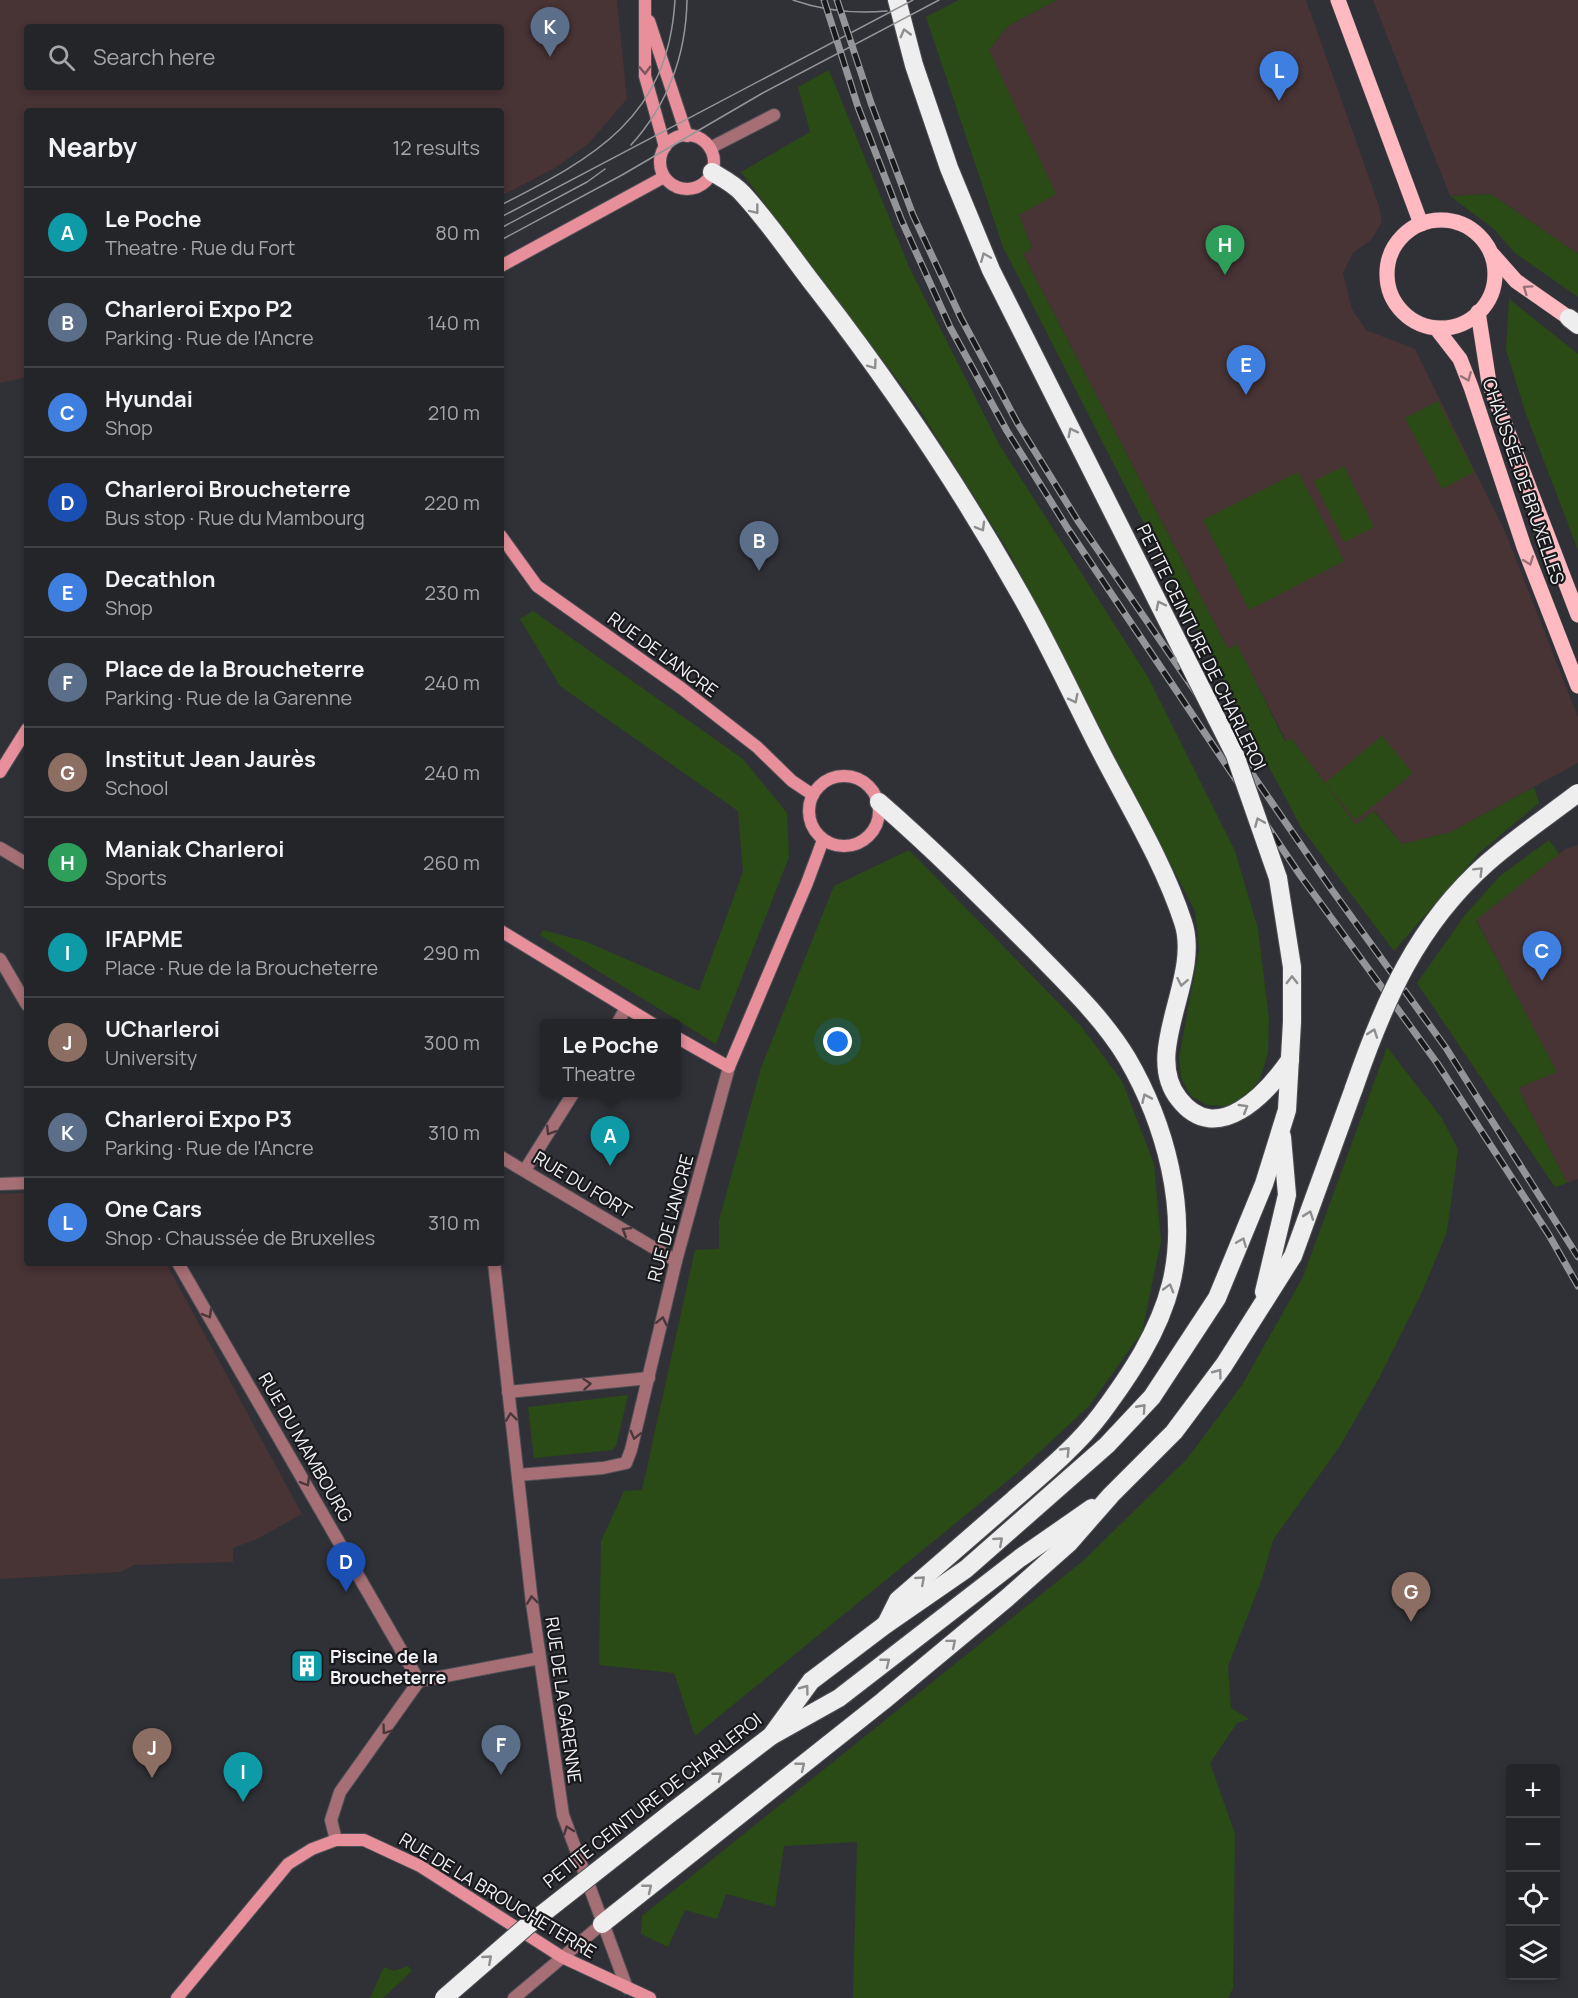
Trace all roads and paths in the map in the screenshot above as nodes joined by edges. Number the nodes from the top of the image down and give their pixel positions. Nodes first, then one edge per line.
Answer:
1 (897, 0) edge
2 (1338, 0) edge
3 (645, 6) edge
4 (774, 115) dead end
5 (687, 136) junction
6 (665, 147) junction
7 (710, 148) junction
8 (712, 172) junction
9 (664, 177) junction
10 (1421, 224) junction
11 (1492, 253) junction
12 (504, 264) edge
13 (1478, 312) junction
14 (1573, 321) edge
15 (1436, 328) junction
16 (504, 540) edge
17 (1578, 615) edge
18 (1578, 686) edge
19 (24, 734) edge
20 (0, 772) edge
21 (1578, 794) edge
22 (813, 795) junction
23 (879, 802) junction
24 (823, 840) junction
25 (4, 850) edge
26 (24, 862) edge
27 (504, 933) edge
28 (0, 959) edge
29 (24, 1000) edge
30 (626, 1008) junction
31 (619, 1019) edge
32 (646, 1019) edge
33 (681, 1040) edge
34 (1290, 1060) junction
35 (729, 1067) junction
36 (571, 1097) edge
37 (1282, 1129) junction
38 (504, 1159) edge
39 (525, 1170) junction
40 (24, 1183) edge
41 (0, 1184) edge
42 (676, 1261) junction
43 (180, 1266) edge
44 (494, 1266) edge
45 (1262, 1303) junction
46 (649, 1378) junction
47 (508, 1392) junction
48 (518, 1475) junction
49 (1111, 1495) junction
50 (885, 1625) junction
51 (540, 1658) junction
52 (419, 1682) junction
53 (771, 1736) junction
54 (336, 1840) junction
55 (603, 1924) junction
56 (562, 1957) junction
57 (627, 1988) junction
58 (177, 1998) edge
59 (444, 1998) edge
60 (514, 1998) edge
61 (650, 1998) edge

34 -> 1 highway, PETITE CEINTURE DE CHARLEROI, bridge
2 - 10 main road
3 - 5 street
3 -> 6 street
4 - 7 street
5 - 6 street
5 - 7 street
6 - 9 street
7 - 8 street
8 - 9 street
8 -> 34 highway
9 - 12 street
10 - 11 main road
10 - 15 main road, CHAUSSÉE DE BRUXELLES
11 - 13 main road
14 -> 11 main road
13 - 15 main road
13 - 17 main road, CHAUSSÉE DE BRUXELLES
15 -> 18 main road, CHAUSSÉE DE BRUXELLES
16 - 22 street, RUE DE L'ANCRE
19 - 20 street
45 -> 21 highway, bridge
22 - 23 street
22 - 24 street
23 - 24 street
50 -> 23 highway
24 - 35 street, RUE DE L'ANCRE
25 - 26 street
27 - 30 street
28 - 29 street
30 - 31 street
30 - 32 street
33 - 35 street
34 - 37 highway, PETITE CEINTURE DE CHARLEROI
35 - 42 street, RUE DE L'ANCRE
36 -> 39 street
37 - 45 highway
50 -> 37 highway, PETITE CEINTURE DE CHARLEROI
38 - 39 street, RUE DU FORT
42 -> 39 street, RUE DU FORT
40 - 41 street
46 -> 42 street, RUE DE L'ANCRE
43 -> 52 street, RUE DU MAMBOURG
44 - 47 street, RUE DE LA GARENNE
49 -> 45 highway
47 -> 46 street
46 -> 48 street
48 -> 47 street, RUE DE LA GARENNE
51 -> 48 street, RUE DE LA GARENNE
53 -> 49 highway
55 -> 49 highway
53 -> 50 highway, PETITE CEINTURE DE CHARLEROI
51 - 52 street
55 -> 51 street, RUE DE LA GARENNE
52 -> 54 street
59 -> 53 highway, PETITE CEINTURE DE CHARLEROI, bridge
54 - 56 street, RUE DE LA BROUCHETERRE
54 - 58 street, RUE DE LA BROUCHETERRE
55 - 56 street
55 - 57 street, RUE DE LA GARENNE
56 - 57 street, RUE DE LA BROUCHETERRE
56 - 60 street
57 - 61 street, RUE DE LA BROUCHETERRE

